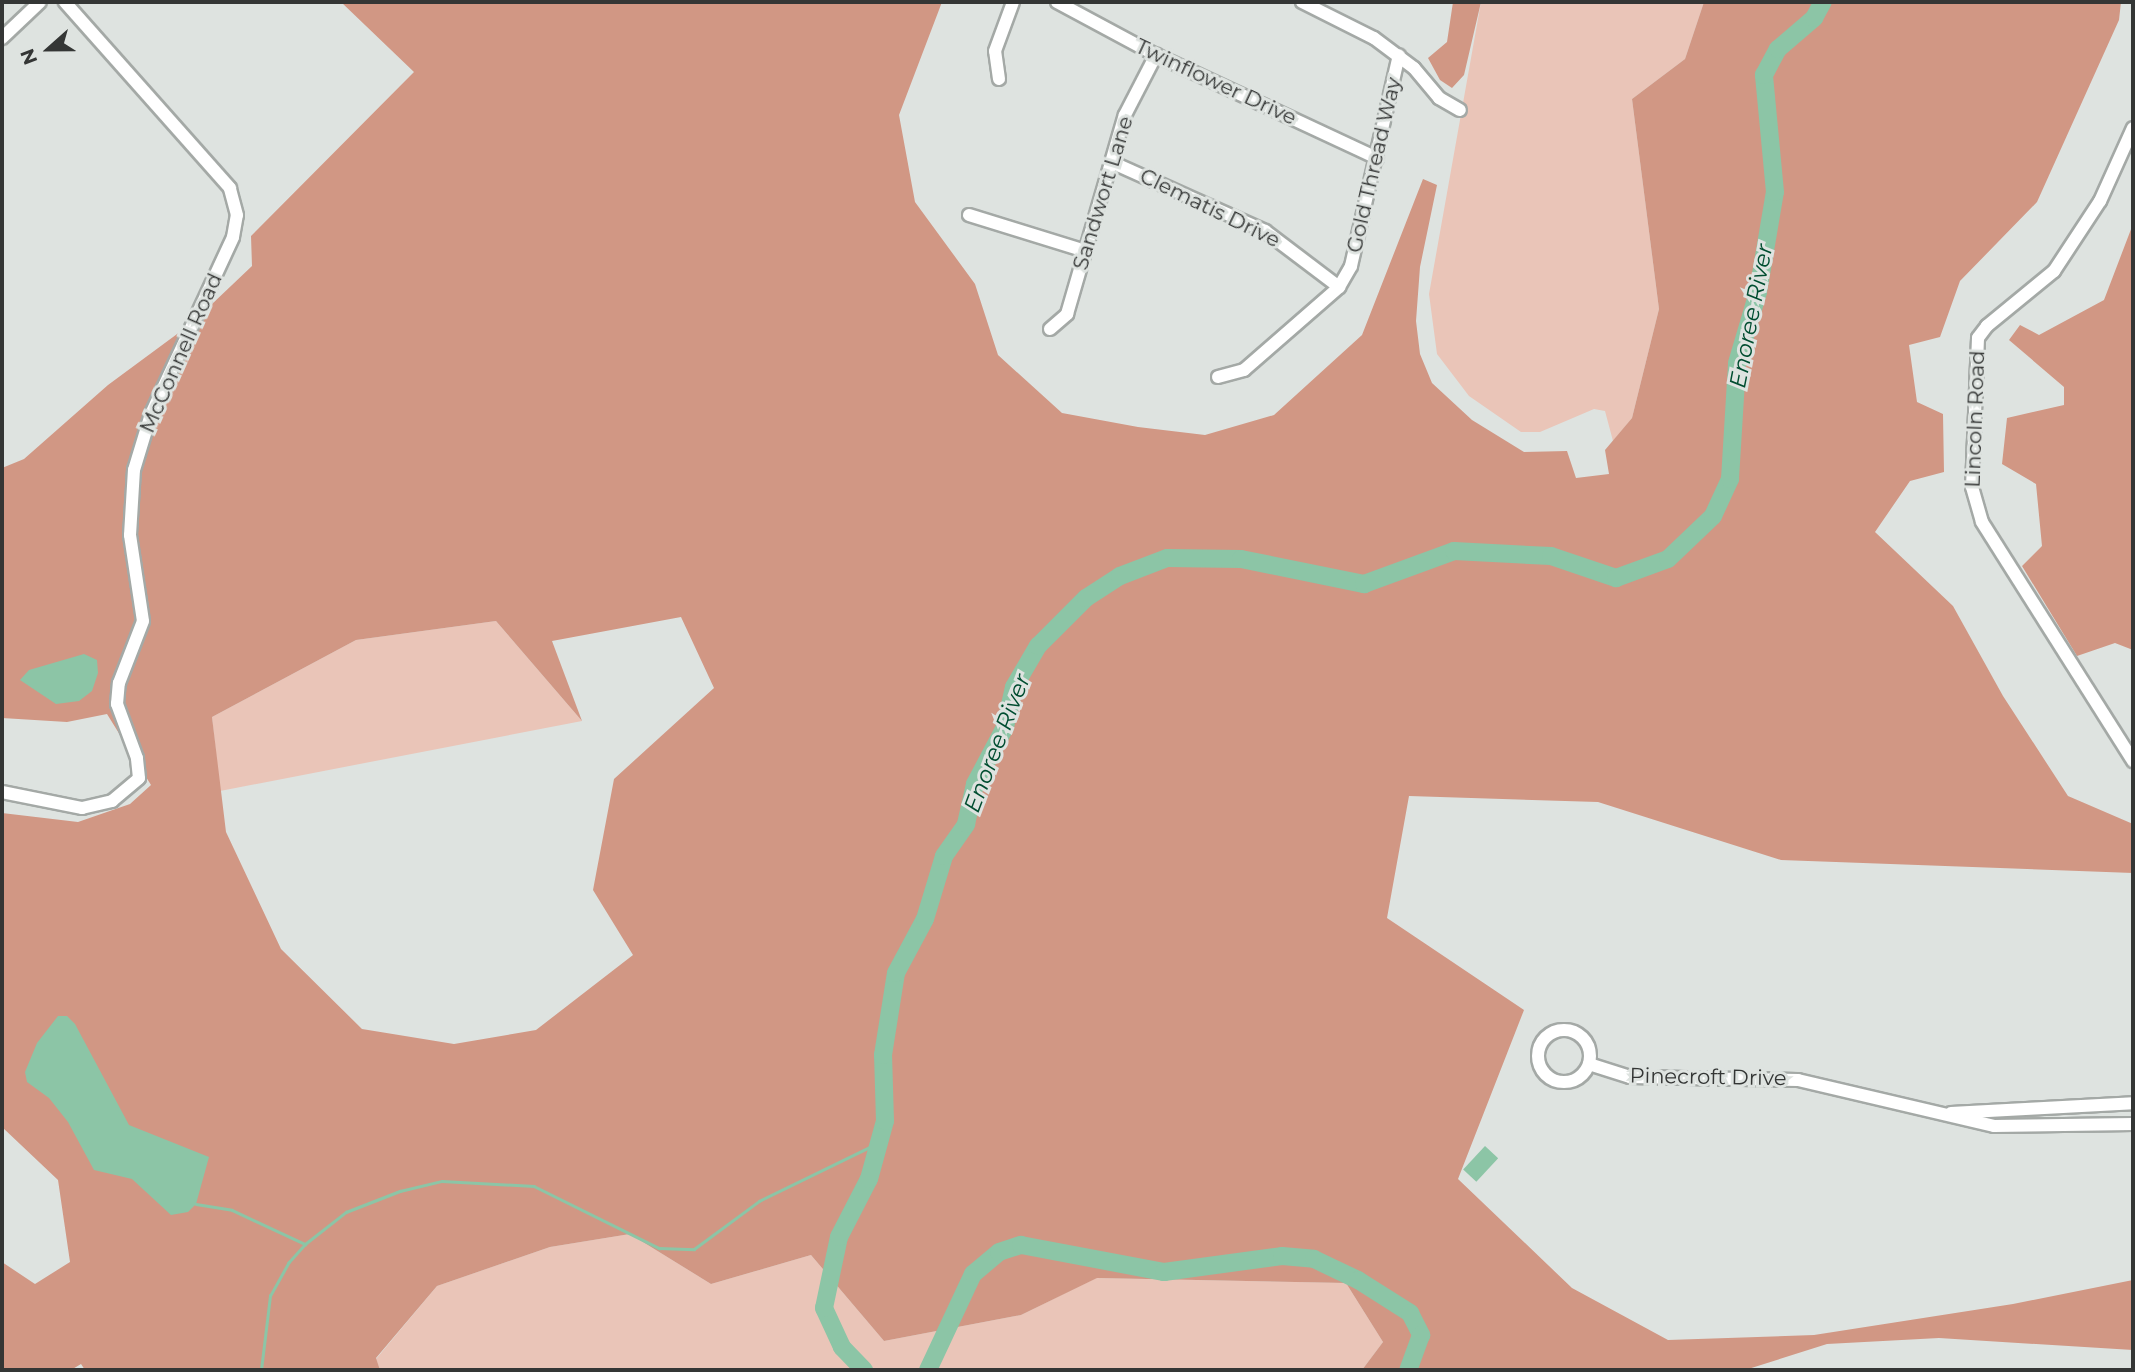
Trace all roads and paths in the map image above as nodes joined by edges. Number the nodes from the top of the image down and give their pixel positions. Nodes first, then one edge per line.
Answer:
1 (40, 2) edge
2 (65, 2) edge
3 (1013, 2) edge
4 (1057, 2) edge
5 (1302, 2) edge
6 (2, 38) edge
7 (1156, 55) junction
8 (1399, 55) junction
9 (999, 79) dead end
10 (1460, 110) dead end
11 (2133, 128) edge
12 (1377, 158) junction
13 (1111, 162) junction
14 (969, 215) dead end
15 (1085, 251) junction
16 (1339, 287) junction
17 (1050, 329) dead end
18 (1218, 377) dead end
19 (2133, 761) edge
20 (2, 792) edge
21 (1589, 1064) junction
22 (2133, 1103) edge
23 (1951, 1113) junction
24 (2133, 1124) edge

1 - 6 street
2 - 20 street, McConnell Road
3 - 9 street
4 - 7 street, Twinflower Drive
5 - 8 street
7 - 12 street, Twinflower Drive
7 - 13 street, Sandwort Lane
8 - 10 street
8 - 12 street, Gold Thread Way
11 - 19 street, Lincoln Road
12 - 16 street, Gold Thread Way
13 - 15 street, Sandwort Lane
13 - 16 street, Clematis Drive
14 - 15 street
15 - 17 street, Sandwort Lane
16 - 18 street, Gold Thread Way
21 - 21 street
21 - 23 street, Pinecroft Drive
22 - 23 street, Pinecroft Drive
23 - 24 street, Pinecroft Drive

